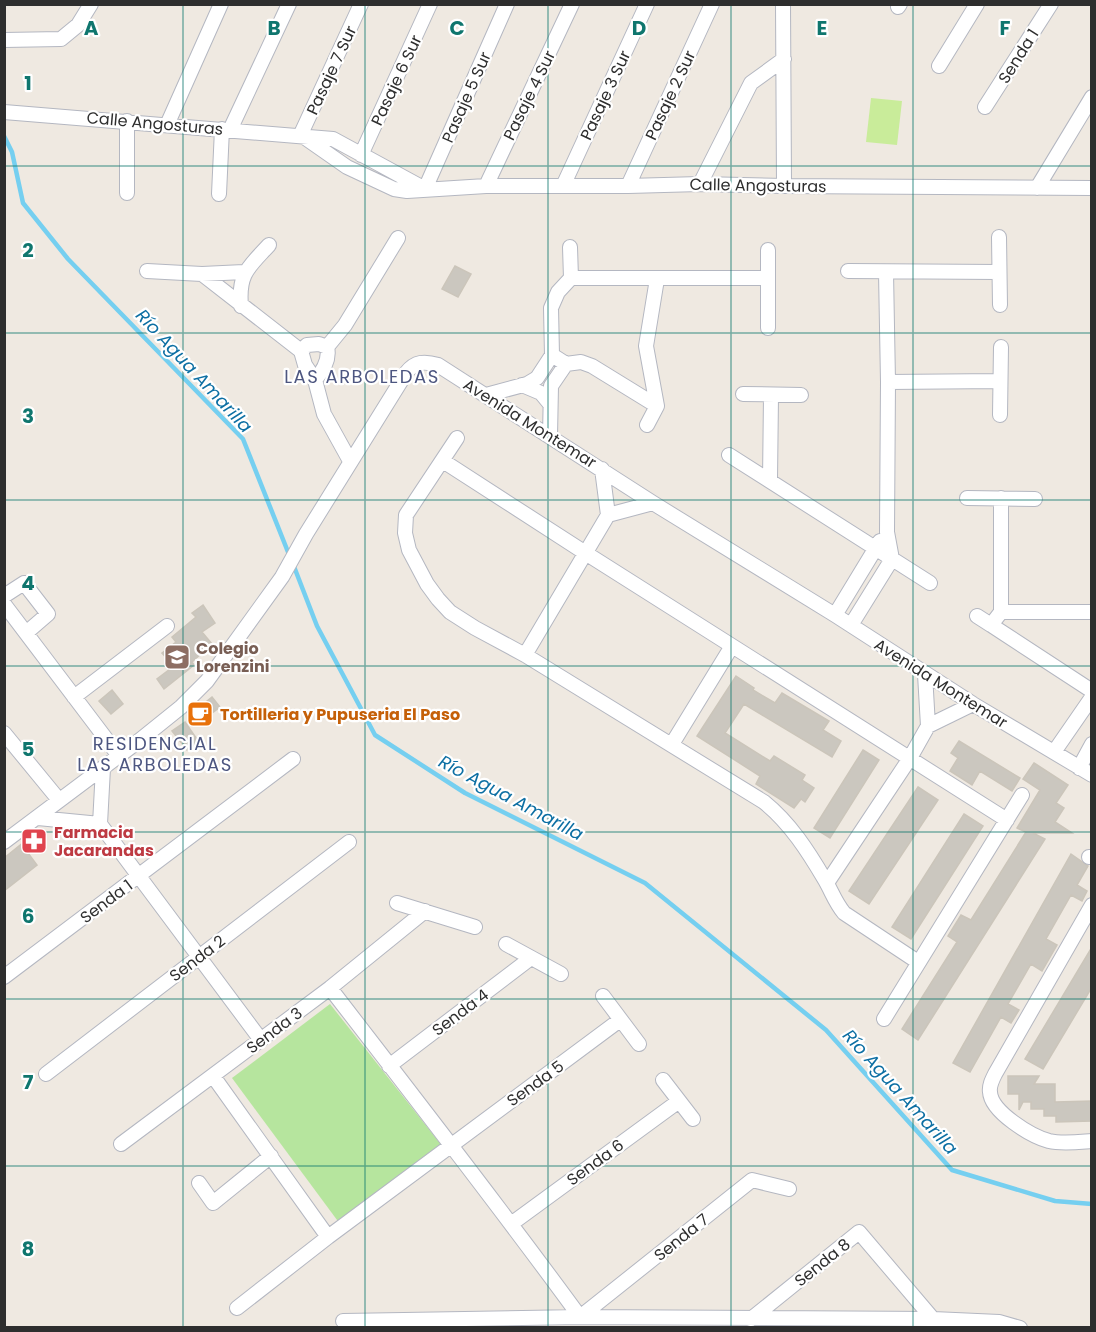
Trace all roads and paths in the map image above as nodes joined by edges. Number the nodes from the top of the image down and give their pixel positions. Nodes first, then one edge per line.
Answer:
1 (91, 4) edge
2 (221, 4) edge
3 (289, 4) edge
4 (361, 4) edge
5 (430, 4) edge
6 (507, 4) edge
7 (572, 4) edge
8 (647, 4) edge
9 (712, 4) edge
10 (783, 4) edge
11 (977, 4) edge
12 (1051, 4) edge
13 (4, 40) edge
14 (784, 59) junction
15 (939, 66) dead end
16 (1092, 97) edge
17 (985, 107) dead end
18 (4, 112) edge
19 (128, 121) junction
20 (167, 124) junction
21 (226, 129) junction
22 (302, 136) junction
23 (361, 155) junction
24 (700, 184) junction
25 (486, 186) junction
26 (563, 186) junction
27 (628, 186) junction
28 (784, 186) junction
29 (1037, 188) junction
30 (1092, 188) edge
31 (425, 189) junction
32 (127, 193) dead end
33 (219, 194) dead end
34 (398, 237) dead end
35 (999, 237) dead end
36 (269, 245) dead end
37 (570, 247) dead end
38 (768, 250) dead end
39 (147, 271) dead end
40 (848, 271) dead end
41 (244, 272) junction
42 (886, 272) junction
43 (999, 272) junction
44 (202, 274) junction
45 (571, 278) junction
46 (767, 278) junction
47 (657, 279) junction
48 (1000, 305) dead end
49 (241, 306) junction
50 (768, 328) dead end
51 (327, 347) junction
52 (1001, 347) dead end
53 (301, 351) junction
54 (552, 355) junction
55 (566, 364) junction
56 (315, 380) junction
57 (1000, 381) junction
58 (888, 382) junction
59 (522, 385) junction
60 (743, 394) dead end
61 (486, 395) junction
62 (801, 395) dead end
63 (771, 396) junction
64 (550, 404) junction
65 (657, 406) junction
66 (1000, 415) dead end
67 (647, 425) dead end
68 (550, 436) junction
69 (457, 438) dead end
70 (729, 455) dead end
71 (350, 461) junction
72 (443, 461) junction
73 (603, 469) junction
74 (770, 480) junction
75 (967, 498) dead end
76 (1001, 498) junction
77 (1035, 499) dead end
78 (653, 503) junction
79 (608, 515) junction
80 (886, 532) junction
81 (876, 548) junction
82 (587, 554) junction
83 (892, 559) junction
84 (930, 583) dead end
85 (4, 596) edge
86 (4, 604) edge
87 (1001, 612) junction
88 (1092, 612) edge
89 (835, 615) junction
90 (977, 616) dead end
91 (850, 625) junction
92 (991, 625) junction
93 (167, 626) dead end
94 (26, 633) junction
95 (732, 646) junction
96 (525, 655) junction
97 (926, 674) junction
98 (1092, 691) edge
99 (74, 697) junction
100 (1092, 697) edge
101 (973, 705) junction
102 (928, 726) junction
103 (4, 733) edge
104 (672, 744) junction
105 (1092, 744) edge
106 (1054, 752) junction
107 (119, 756) junction
108 (910, 758) junction
109 (293, 759) dead end
110 (102, 768) junction
111 (1079, 768) junction
112 (1092, 774) edge
113 (1022, 795) dead end
114 (59, 800) junction
115 (38, 818) junction
116 (1007, 820) junction
117 (100, 824) junction
118 (4, 842) edge
119 (349, 842) dead end
120 (139, 876) junction
121 (827, 883) junction
122 (397, 903) dead end
123 (1092, 905) edge
124 (424, 911) junction
125 (475, 927) dead end
126 (506, 944) dead end
127 (200, 957) junction
128 (531, 958) junction
129 (918, 962) junction
130 (561, 974) dead end
131 (4, 977) edge
132 (330, 988) junction
133 (603, 996) dead end
134 (884, 1019) dead end
135 (620, 1020) junction
136 (261, 1040) junction
137 (639, 1044) dead end
138 (390, 1066) junction
139 (46, 1074) dead end
140 (213, 1076) junction
141 (663, 1080) dead end
142 (679, 1101) junction
143 (693, 1119) dead end
144 (1092, 1142) edge
145 (121, 1144) dead end
146 (450, 1146) junction
147 (271, 1156) junction
148 (199, 1184) dead end
149 (789, 1189) dead end
150 (512, 1224) junction
151 (328, 1237) junction
152 (237, 1308) dead end
153 (580, 1317) junction
154 (751, 1319) junction
155 (933, 1319) junction
156 (343, 1321) dead end
157 (1020, 1328) edge

1 - 13 street
2 - 20 street
3 - 21 street
4 - 22 street, Pasaje 7 Sur
5 - 23 street, Pasaje 6 Sur
6 - 31 street, Pasaje 5 Sur
7 - 25 street, Pasaje 4 Sur
8 - 26 street, Pasaje 3 Sur
9 - 27 street, Pasaje 2 Sur
10 - 14 street
11 - 15 street
12 - 17 street, Senda 1
14 - 24 street
14 - 28 street
16 - 29 street
18 - 19 street, Calle Angosturas
19 - 20 street, Calle Angosturas
19 - 32 street
20 - 21 street, Calle Angosturas
21 - 22 street, Calle Angosturas
21 - 33 street
22 - 23 street, Calle Angosturas
22 - 31 street, Calle Angosturas
23 - 31 street, Calle Angosturas
24 - 27 street, Calle Angosturas
24 - 28 street, Calle Angosturas
25 - 26 street, Calle Angosturas
25 - 31 street, Calle Angosturas
26 - 27 street, Calle Angosturas
28 - 29 street, Calle Angosturas
29 - 30 street, Calle Angosturas
34 - 51 street
35 - 43 street
36 - 41 street
37 - 45 street
38 - 46 street
39 - 44 street
40 - 42 street
41 - 44 street
41 - 49 street
42 - 43 street
42 - 58 street
43 - 48 street
44 - 49 street
45 - 47 street
45 - 54 street
46 - 47 street
46 - 50 street
47 - 65 street
49 - 53 street
51 - 53 street
51 - 56 street
52 - 57 street
53 - 56 street
54 - 55 street
54 - 59 street
55 - 64 street
55 - 65 street
56 - 71 street
57 - 58 street
57 - 66 street
58 - 80 street
59 - 61 street
59 - 64 street
60 - 63 street
61 - 68 street, Avenida Montemar
61 - 71 street, Avenida Montemar
62 - 63 street
63 - 74 street
64 - 68 street
65 - 67 street
68 - 73 street, Avenida Montemar
69 - 72 street
70 - 74 street
71 - 107 street, Avenida Montemar
72 - 82 street
72 - 96 street
73 - 78 street, Avenida Montemar
73 - 79 street
74 - 81 street
75 - 76 street
76 - 77 street
76 - 87 street
78 - 79 street
78 - 89 street, Avenida Montemar
79 - 82 street
80 - 81 street
80 - 83 street
81 - 83 street
81 - 89 street
82 - 95 street
82 - 96 street
83 - 84 street
83 - 91 street
85 - 94 street
86 - 94 street
87 - 88 street
87 - 92 street
89 - 91 street, Avenida Montemar
90 - 92 street
91 - 97 street, Avenida Montemar
92 - 98 street
93 - 99 street
94 - 99 street
95 - 104 street
95 - 108 street
96 - 104 street
97 - 101 street, Avenida Montemar
97 - 102 street
99 - 107 street
100 - 106 street
101 - 102 street
101 - 106 street, Avenida Montemar
102 - 108 street
103 - 114 street
104 - 121 street
105 - 111 street
106 - 111 street, Avenida Montemar
107 - 110 street, Avenida Montemar
108 - 116 street
108 - 121 street
109 - 120 street, Senda 1
110 - 114 street, Avenida Montemar
110 - 117 street
111 - 112 street, Avenida Montemar
113 - 116 street
114 - 115 street, Avenida Montemar
115 - 117 street
115 - 118 street, Avenida Montemar
116 - 129 street
117 - 120 street
119 - 127 street, Senda 2
120 - 127 street
120 - 131 street, Senda 1
121 - 129 street
122 - 124 street
123 - 144 street
124 - 125 street
124 - 132 street, Senda 3
126 - 128 street
127 - 136 street
127 - 139 street, Senda 2
128 - 130 street
128 - 138 street, Senda 4
129 - 134 street
132 - 136 street, Senda 3
132 - 138 street
133 - 135 street
135 - 137 street
135 - 146 street, Senda 5
136 - 140 street, Senda 3
138 - 146 street
140 - 145 street, Senda 3
140 - 147 street
141 - 142 street
142 - 143 street
142 - 150 street, Senda 6
146 - 150 street
146 - 151 street, Senda 5
147 - 148 street
147 - 151 street
149 - 153 street, Senda 7
150 - 153 street
151 - 152 street, Senda 5
153 - 154 street
153 - 156 street
154 - 155 street
154 - 155 street, Senda 8
155 - 157 street

